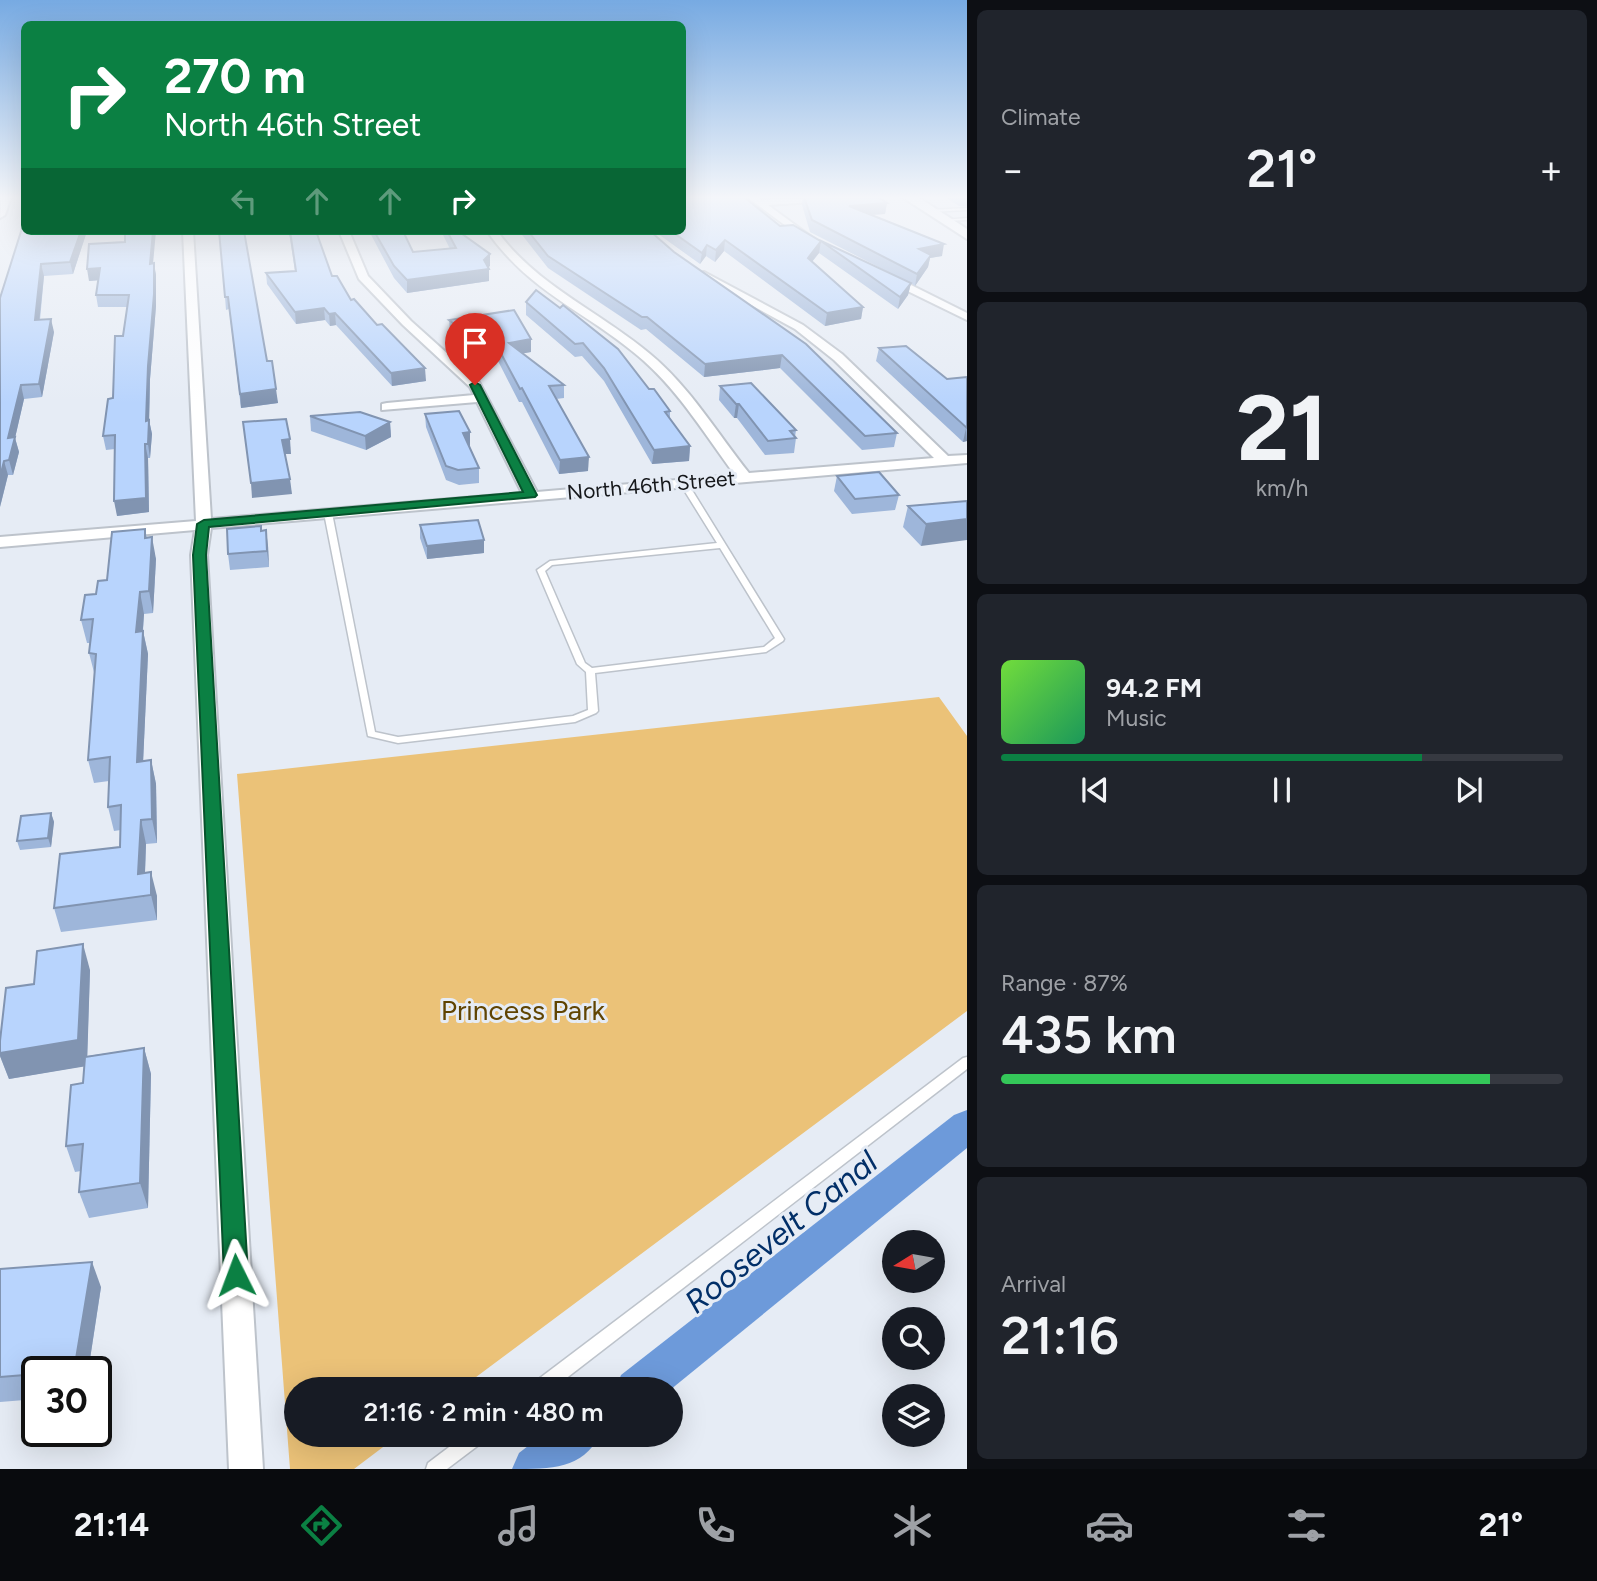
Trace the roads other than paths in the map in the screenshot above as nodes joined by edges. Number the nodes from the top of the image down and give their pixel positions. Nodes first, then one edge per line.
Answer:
1 (190, 266) edge
2 (358, 266) edge
3 (521, 266) edge
4 (690, 266) edge
5 (878, 273) edge
6 (967, 317) edge
7 (483, 398) junction
8 (387, 407) dead end
9 (967, 459) edge
10 (945, 461) junction
11 (744, 477) junction
12 (683, 482) junction
13 (531, 495) junction
14 (328, 513) junction
15 (204, 524) junction
16 (0, 542) edge
17 (722, 545) junction
18 (590, 671) junction
19 (967, 1062) edge
20 (555, 1377) edge
21 (462, 1447) edge
22 (246, 1469) edge
23 (433, 1469) edge

1 - 15 street
2 - 7 street
3 - 11 street
4 - 10 street
5 - 6 street
7 - 8 street
7 - 13 street
9 - 10 street, North 46th Street
10 - 11 street, North 46th Street
11 - 12 street, North 46th Street
12 - 13 street, North 46th Street
12 - 17 lane
13 - 14 street, North 46th Street
14 - 15 street, North 46th Street
14 - 18 lane
15 - 16 street, North 46th Street
15 - 22 street
17 - 18 lane
17 - 18 lane
19 - 20 lane
21 - 23 lane

